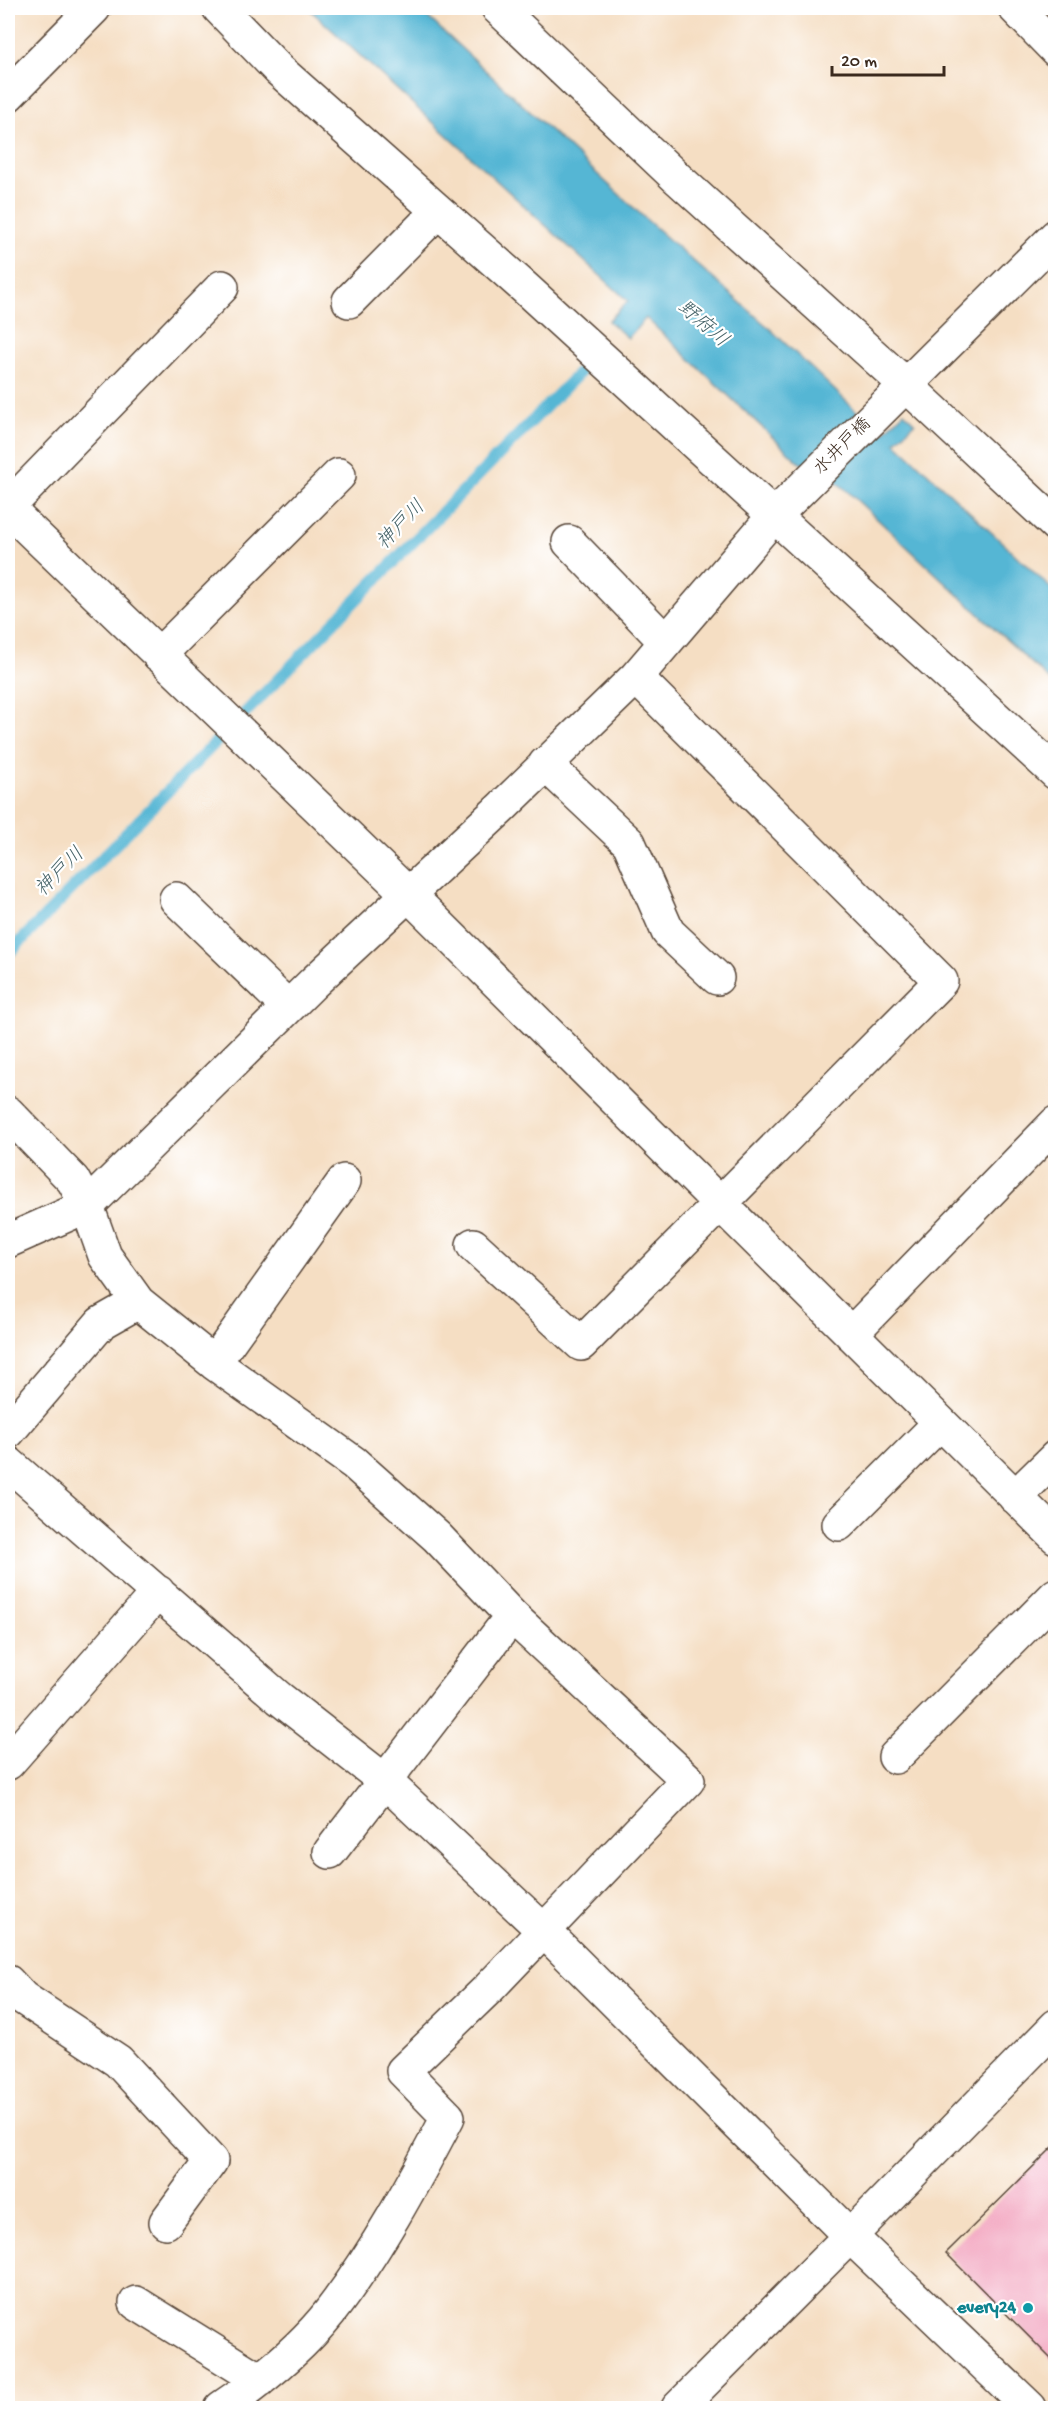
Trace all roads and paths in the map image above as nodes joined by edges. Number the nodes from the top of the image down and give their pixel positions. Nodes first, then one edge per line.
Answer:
1 (93, 8) edge
2 (219, 8) edge
3 (498, 8) edge
4 (1015, 8) edge
5 (1056, 50) edge
6 (8, 94) edge
7 (438, 211) junction
8 (1056, 236) edge
9 (222, 287) dead end
10 (349, 301) dead end
11 (902, 389) junction
12 (339, 475) dead end
13 (8, 508) edge
14 (781, 508) junction
15 (1056, 525) edge
16 (569, 542) dead end
17 (665, 641) junction
18 (159, 655) junction
19 (636, 677) junction
20 (545, 765) junction
21 (1056, 772) edge
22 (408, 894) junction
23 (176, 899) dead end
24 (717, 978) dead end
25 (288, 1007) junction
26 (8, 1113) edge
27 (1056, 1123) edge
28 (344, 1181) dead end
29 (720, 1205) junction
30 (87, 1206) junction
31 (8, 1241) edge
32 (473, 1245) dead end
33 (138, 1302) junction
34 (851, 1334) junction
35 (214, 1363) junction
36 (940, 1423) junction
37 (8, 1432) edge
38 (1056, 1457) edge
39 (8, 1463) edge
40 (1015, 1497) junction
41 (839, 1524) dead end
42 (1056, 1538) edge
43 (158, 1592) junction
44 (1056, 1595) edge
45 (512, 1616) junction
46 (895, 1757) dead end
47 (8, 1762) edge
48 (385, 1781) junction
49 (330, 1852) dead end
50 (543, 1930) junction
51 (8, 1982) edge
52 (1056, 2026) edge
53 (166, 2222) dead end
54 (850, 2236) junction
55 (136, 2303) dead end
56 (260, 2380) junction
57 (221, 2409) edge
58 (678, 2409) edge
59 (1030, 2409) edge

1 - 6 street
2 - 7 street
3 - 11 street
4 - 5 street
7 - 10 street
7 - 14 street
8 - 11 street, 水井戸橋
9 - 13 street
11 - 14 street, 水井戸橋
11 - 15 street
12 - 18 street
13 - 18 street
14 - 17 street, 水井戸橋
14 - 21 street
16 - 17 street
17 - 19 street, 水井戸橋
18 - 22 street
19 - 20 street, 水井戸橋
19 - 29 street
20 - 22 street, 水井戸橋
20 - 24 street
22 - 25 street, 水井戸橋
22 - 29 street
23 - 25 street
25 - 30 street, 水井戸橋
26 - 30 street
27 - 34 street
28 - 35 street
29 - 32 street
29 - 34 street
30 - 31 street
30 - 33 street
33 - 35 street
33 - 37 street
34 - 36 street
35 - 45 street
36 - 40 street
36 - 41 street
38 - 40 street
39 - 43 street
40 - 42 street
43 - 47 street
43 - 48 street
44 - 46 street
45 - 48 street
45 - 50 street
48 - 49 street
48 - 50 street
50 - 54 street
50 - 56 street
51 - 53 street
52 - 54 street
54 - 58 street
54 - 59 street
55 - 56 street
56 - 57 street

